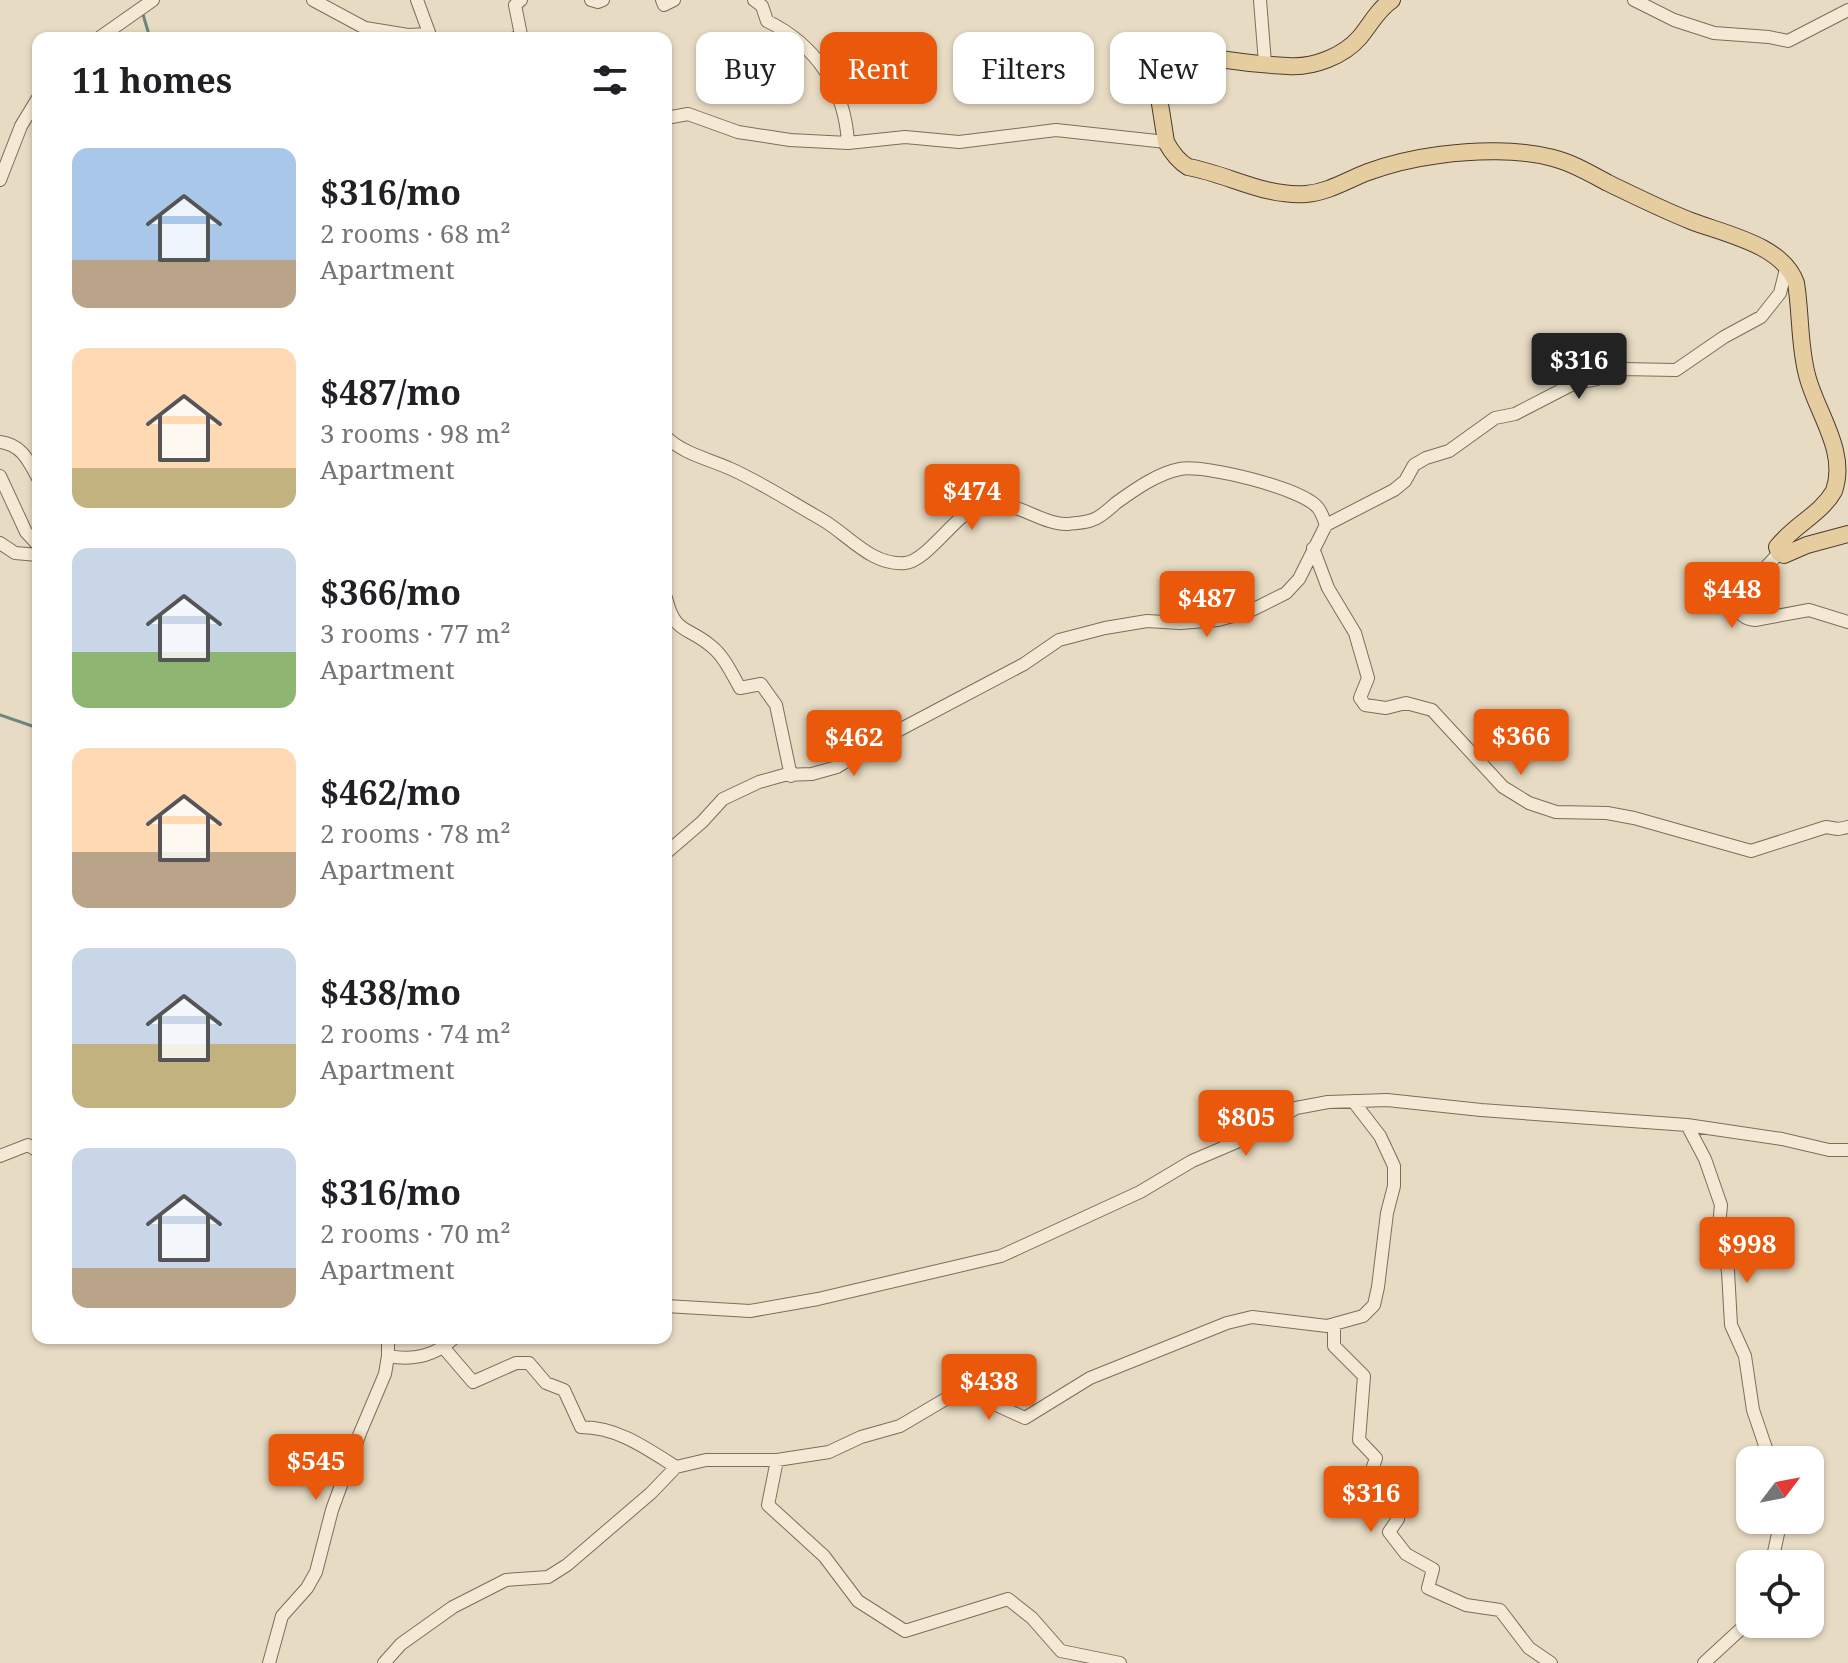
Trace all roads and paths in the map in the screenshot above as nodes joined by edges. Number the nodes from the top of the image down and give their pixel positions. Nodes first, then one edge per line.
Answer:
1 (153, 0) edge
2 (313, 0) edge
3 (417, 0) edge
4 (521, 0) edge
5 (591, 0) edge
6 (603, 0) edge
7 (662, 0) edge
8 (674, 0) edge
9 (754, 0) edge
10 (1260, 0) edge
11 (1392, 0) edge
12 (1634, 0) edge
13 (1848, 10) edge
14 (108, 32) edge
15 (390, 32) edge
16 (429, 32) edge
17 (520, 32) edge
18 (1265, 63) junction
19 (32, 108) edge
20 (672, 117) edge
21 (1166, 142) junction
22 (848, 143) junction
23 (0, 180) edge
24 (1787, 264) junction
25 (0, 442) edge
26 (672, 443) edge
27 (32, 468) edge
28 (0, 476) edge
29 (1326, 525) junction
30 (1848, 534) edge
31 (32, 538) edge
32 (0, 543) edge
33 (1313, 548) junction
34 (1779, 553) junction
35 (32, 554) edge
36 (672, 617) edge
37 (1848, 622) edge
38 (791, 776) junction
39 (1848, 827) edge
40 (672, 847) edge
41 (1353, 1101) junction
42 (1687, 1125) junction
43 (32, 1147) edge
44 (1848, 1150) edge
45 (0, 1156) edge
46 (672, 1306) edge
47 (1334, 1324) junction
48 (388, 1344) edge
49 (447, 1344) edge
50 (443, 1347) junction
51 (388, 1356) junction
52 (1765, 1446) edge
53 (777, 1460) junction
54 (676, 1467) junction
55 (1736, 1634) edge
56 (269, 1663) edge
57 (384, 1663) edge
58 (1120, 1663) edge
59 (1551, 1663) edge
60 (1704, 1663) edge

1 - 14 street
2 - 15 street
3 - 16 street
4 - 17 street
5 - 6 street
7 - 8 street
9 - 22 street
10 - 18 street
11 - 18 main road
12 - 13 street
18 - 21 main road
19 - 23 street
20 - 22 street
21 - 22 street
21 - 24 main road
24 - 29 street
24 - 34 main road
25 - 27 street
26 - 29 street
28 - 31 street
29 - 33 street
30 - 34 main road
32 - 35 street
33 - 38 street
33 - 39 street
34 - 37 street
36 - 38 street
38 - 40 street
41 - 42 street
41 - 46 street
41 - 47 street
42 - 44 street
42 - 52 street
43 - 45 street
47 - 53 street
47 - 59 street
48 - 51 street
49 - 50 street
50 - 51 street
50 - 54 street
51 - 56 street
53 - 54 street
53 - 58 street
54 - 57 street
55 - 60 street

